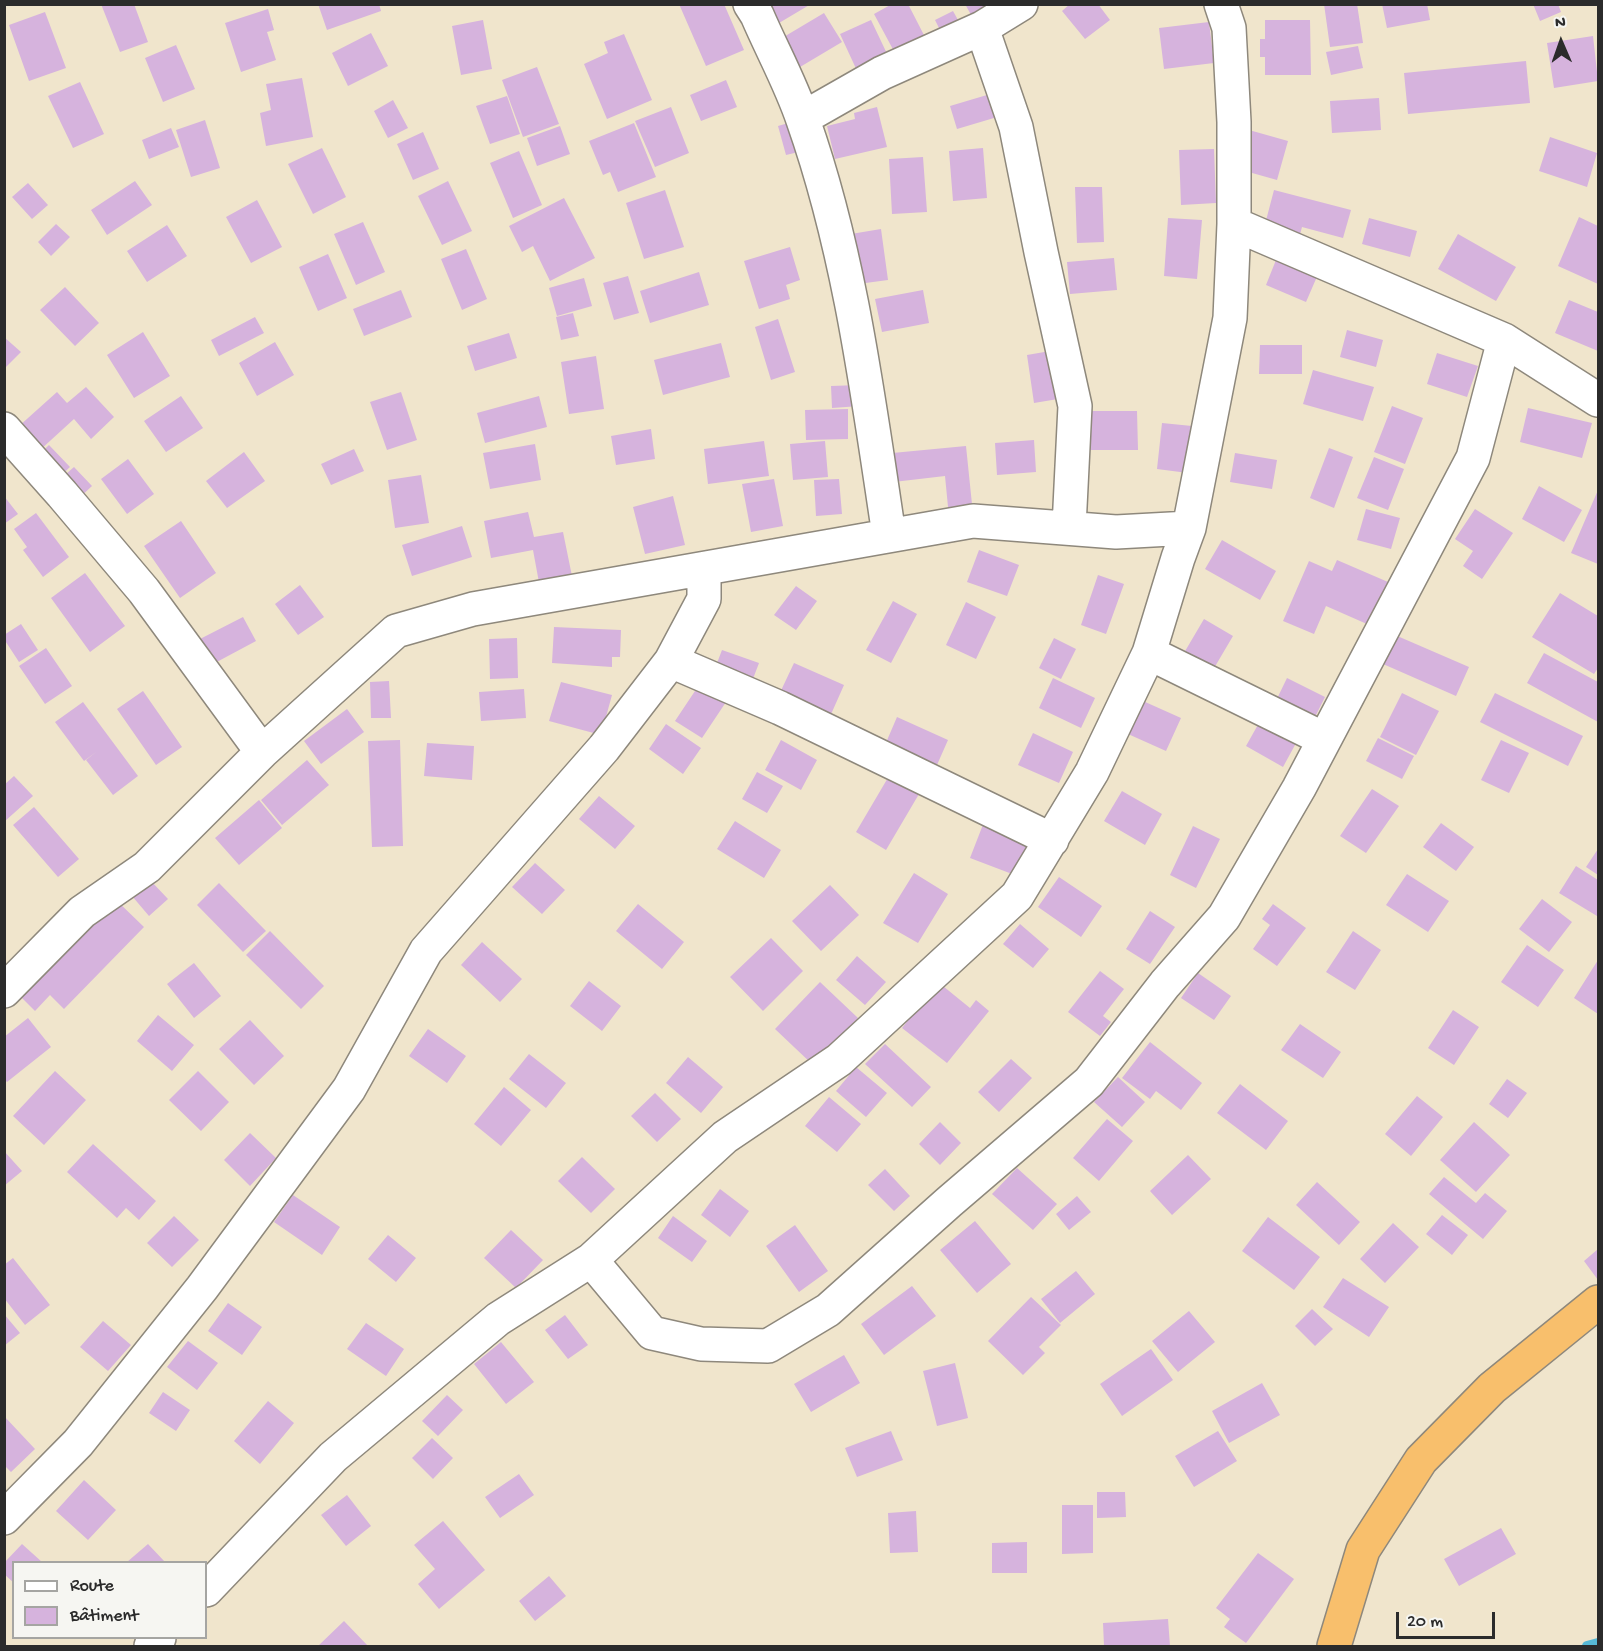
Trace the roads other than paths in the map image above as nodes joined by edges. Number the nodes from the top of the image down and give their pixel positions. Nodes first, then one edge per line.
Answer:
1 (750, 4) edge
2 (1021, 4) edge
3 (1221, 4) edge
4 (982, 28) junction
5 (803, 118) junction
6 (1234, 224) junction
7 (1504, 340) junction
8 (1599, 400) edge
9 (4, 429) edge
10 (1069, 527) junction
11 (1189, 528) junction
12 (889, 536) junction
13 (704, 569) junction
14 (1149, 653) junction
15 (671, 661) junction
16 (1324, 739) junction
17 (262, 752) junction
18 (1052, 840) junction
19 (4, 992) edge
20 (591, 1260) junction
21 (1599, 1302) edge
22 (4, 1518) edge
23 (207, 1589) edge
24 (1334, 1647) edge

1 - 5 street
2 - 4 street
3 - 6 street
4 - 5 street
4 - 10 street
5 - 12 street
6 - 7 street
6 - 11 street
7 - 8 street
7 - 16 street
9 - 17 street
10 - 11 street
10 - 12 street
11 - 14 street
12 - 13 street
13 - 15 street
13 - 17 street
14 - 16 street
14 - 18 street
15 - 18 street
15 - 22 street
16 - 20 street
17 - 19 street
18 - 20 street
20 - 23 street
21 - 24 highway

